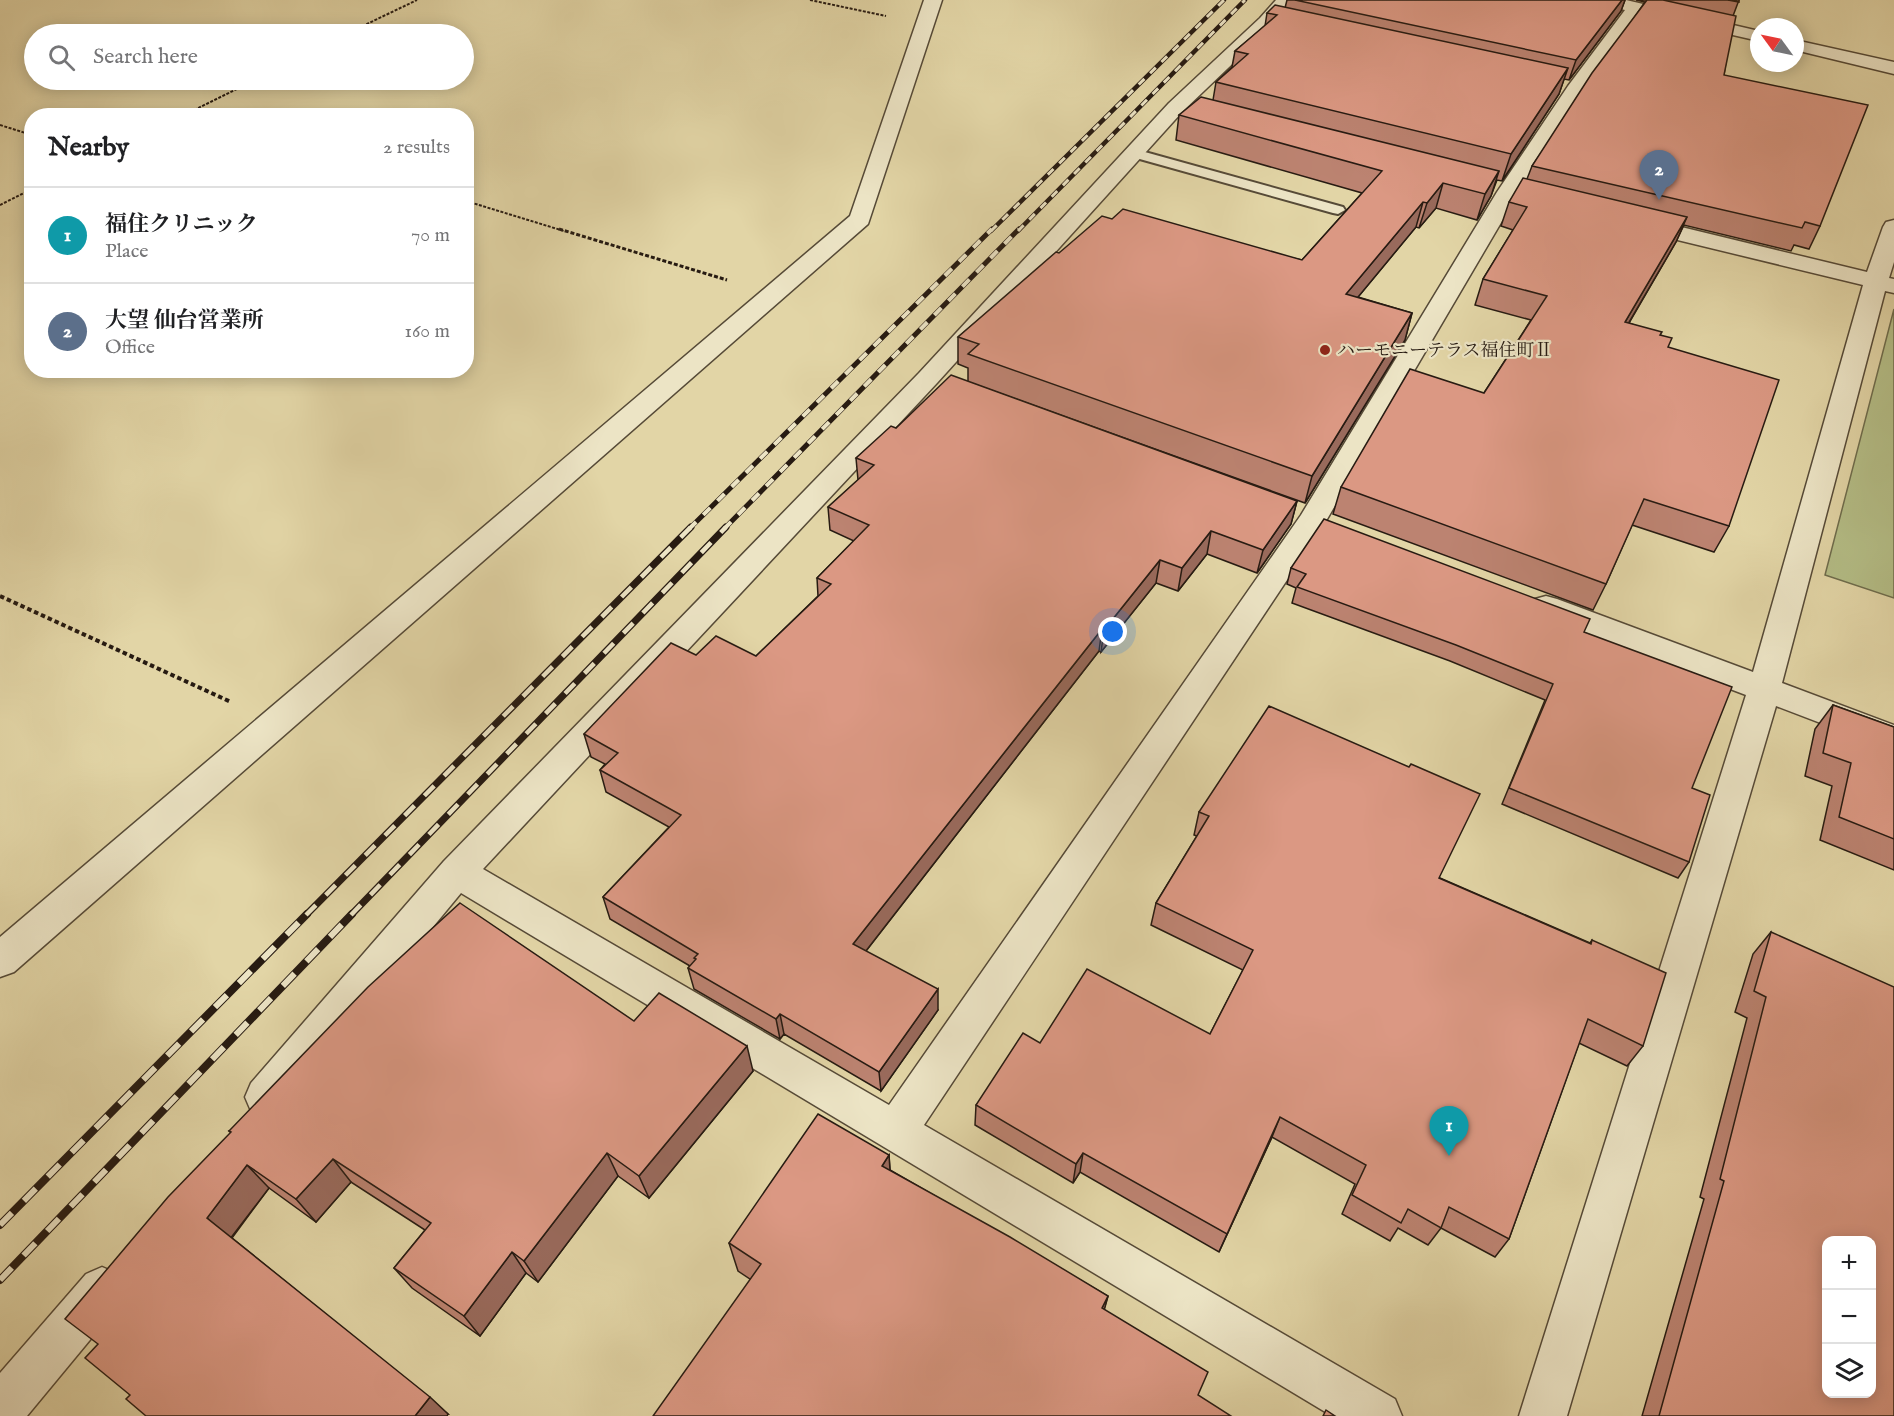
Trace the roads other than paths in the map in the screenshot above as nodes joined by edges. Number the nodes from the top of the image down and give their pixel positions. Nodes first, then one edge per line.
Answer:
1 (1603, 0) edge
2 (1636, 8) junction
3 (929, 12) edge
4 (1280, 16) edge
5 (1750, 34) edge
6 (1804, 47) edge
7 (1894, 68) edge
8 (1134, 153) junction
9 (1338, 210) dead end
10 (1611, 217) edge
11 (1894, 227) edge
12 (1885, 284) edge
13 (1522, 598) edge
14 (1764, 690) junction
15 (1894, 738) edge
16 (457, 872) junction
17 (0, 960) edge
18 (250, 1116) edge
19 (895, 1132) junction
20 (119, 1270) edge
21 (15, 1408) edge
22 (1378, 1416) edge
23 (1543, 1416) edge

1 - 2 street
2 - 5 street
2 - 19 street
3 - 17 street
4 - 8 street
6 - 7 street
8 - 9 lane
8 - 16 street
10 - 12 street
11 - 12 street
12 - 14 street
13 - 14 street
14 - 15 street
14 - 23 street
16 - 18 street
16 - 19 street
19 - 22 street
20 - 21 street

